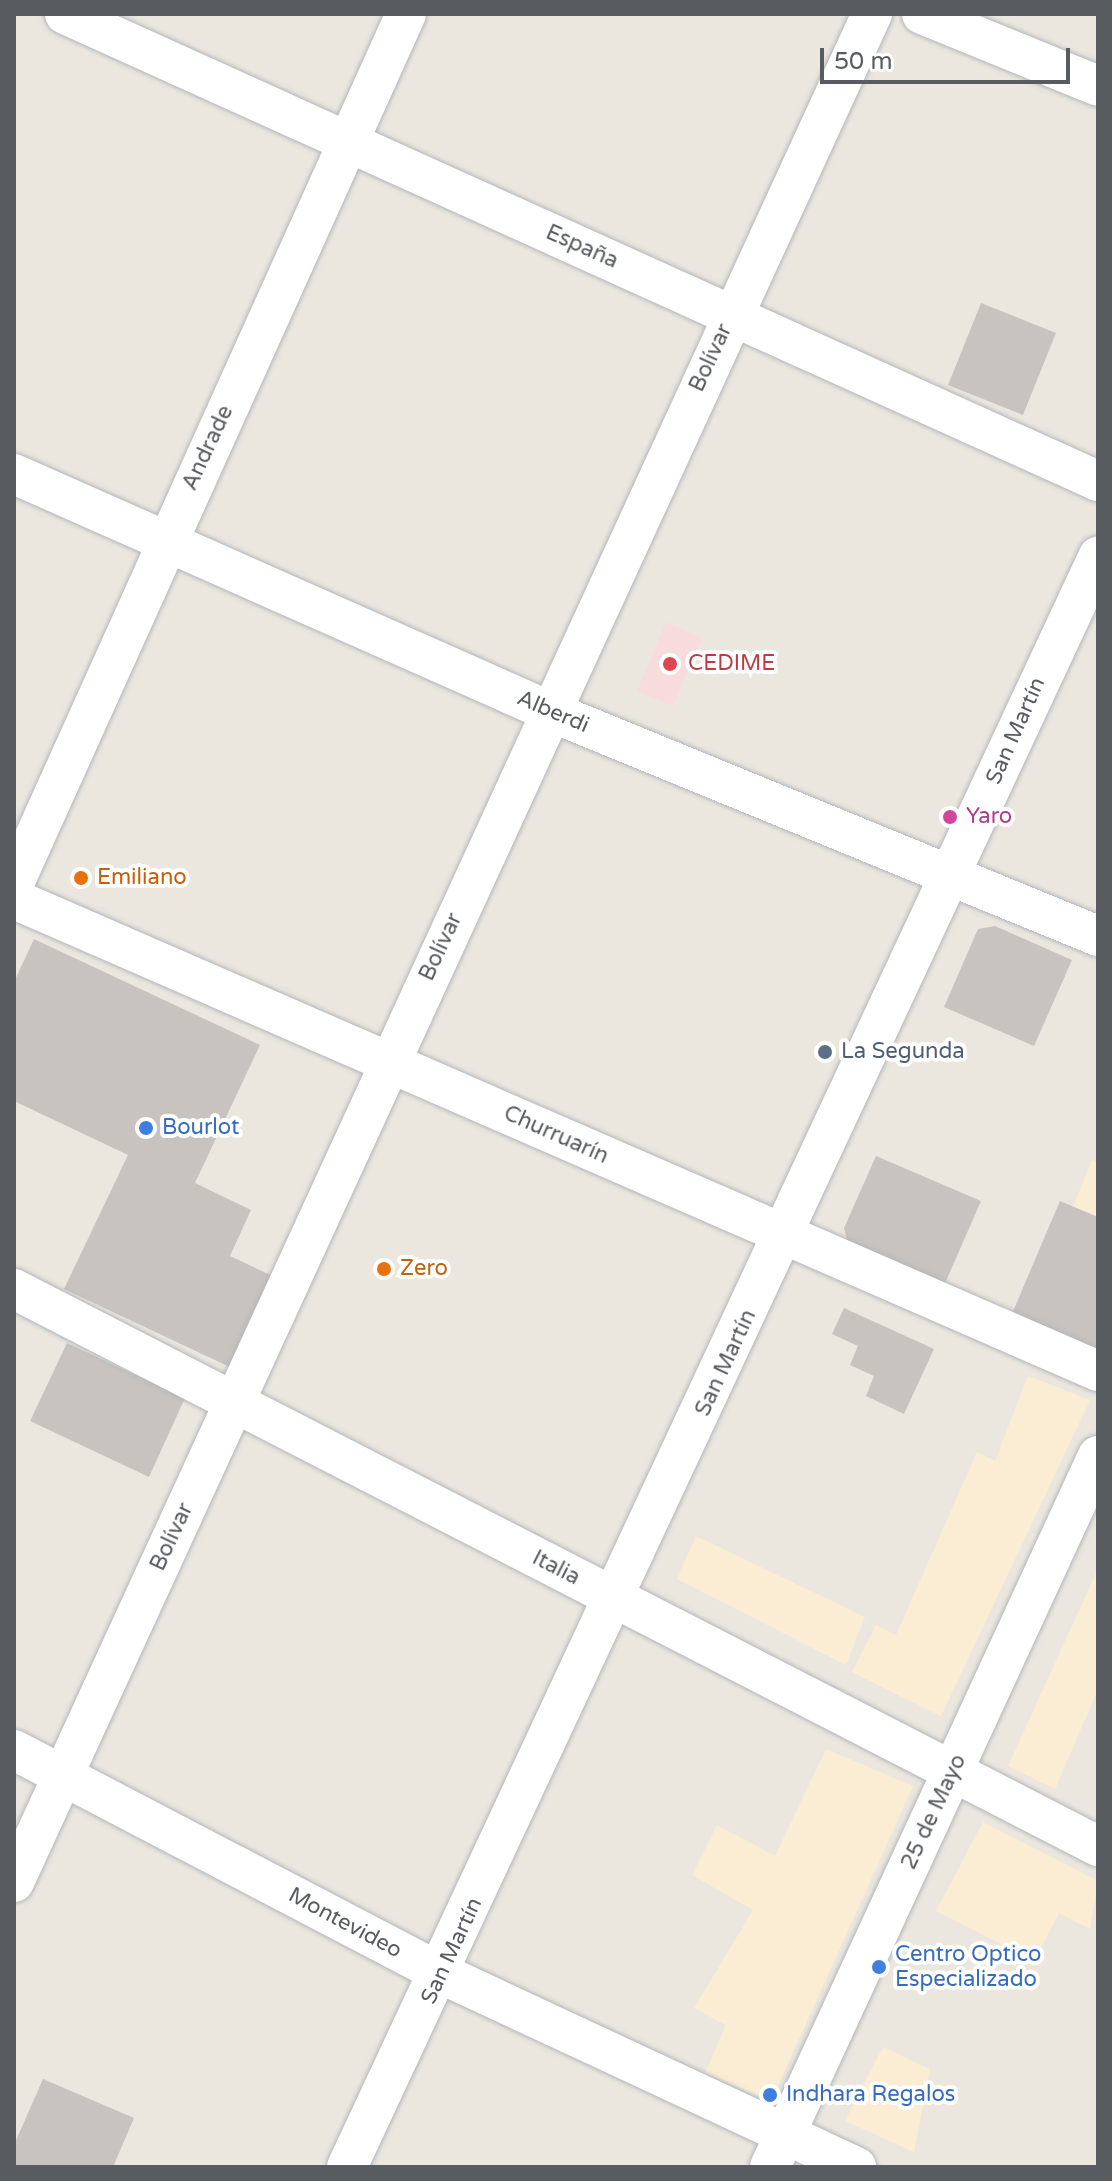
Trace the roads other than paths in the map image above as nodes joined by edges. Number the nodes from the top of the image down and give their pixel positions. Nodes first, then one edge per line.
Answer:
1 (65, 14) edge
2 (406, 14) edge
3 (872, 14) edge
4 (922, 14) edge
5 (1098, 86) edge
6 (349, 142) junction
7 (731, 315) junction
8 (14, 474) edge
9 (1098, 481) edge
10 (165, 541) junction
11 (1098, 557) edge
12 (549, 711) junction
13 (952, 875) junction
14 (14, 883) edge
15 (14, 899) edge
16 (1098, 936) edge
17 (389, 1062) junction
18 (785, 1235) junction
19 (14, 1289) edge
20 (1098, 1371) edge
21 (234, 1403) junction
22 (1098, 1456) edge
23 (616, 1599) junction
24 (14, 1750) edge
25 (952, 1773) junction
26 (63, 1775) junction
27 (1098, 1846) edge
28 (14, 1882) edge
29 (442, 1974) junction
30 (778, 2150) edge
31 (347, 2167) edge
32 (856, 2167) edge

1 - 6 street, España
2 - 6 street, Andrade
3 - 7 street, Bolívar
4 - 5 street
6 - 7 street, España
6 - 10 street, Andrade
7 - 9 street, España
7 - 12 street, Bolívar
8 - 10 street, Alberdi
10 - 12 street, Alberdi
10 - 14 street, Andrade
11 - 13 street, San Martín
12 - 13 street, Alberdi
12 - 17 street, Bolívar
13 - 16 street, Alberdi
13 - 18 street, San Martín
15 - 17 street, Churruarín
17 - 18 street, Churruarín
17 - 21 street, Bolívar
18 - 20 street, Churruarín
18 - 23 street, San Martín
19 - 21 street, Italia
21 - 23 street, Italia
21 - 26 street, Bolívar
22 - 25 street, 25 de Mayo
23 - 25 street, Italia
23 - 29 street, San Martín
24 - 26 street, Montevideo
25 - 27 street, Italia
25 - 30 street, 25 de Mayo
26 - 28 street, Bolívar
26 - 29 street, Montevideo
29 - 30 street, Montevideo
29 - 31 street, San Martín
30 - 32 street, Montevideo

